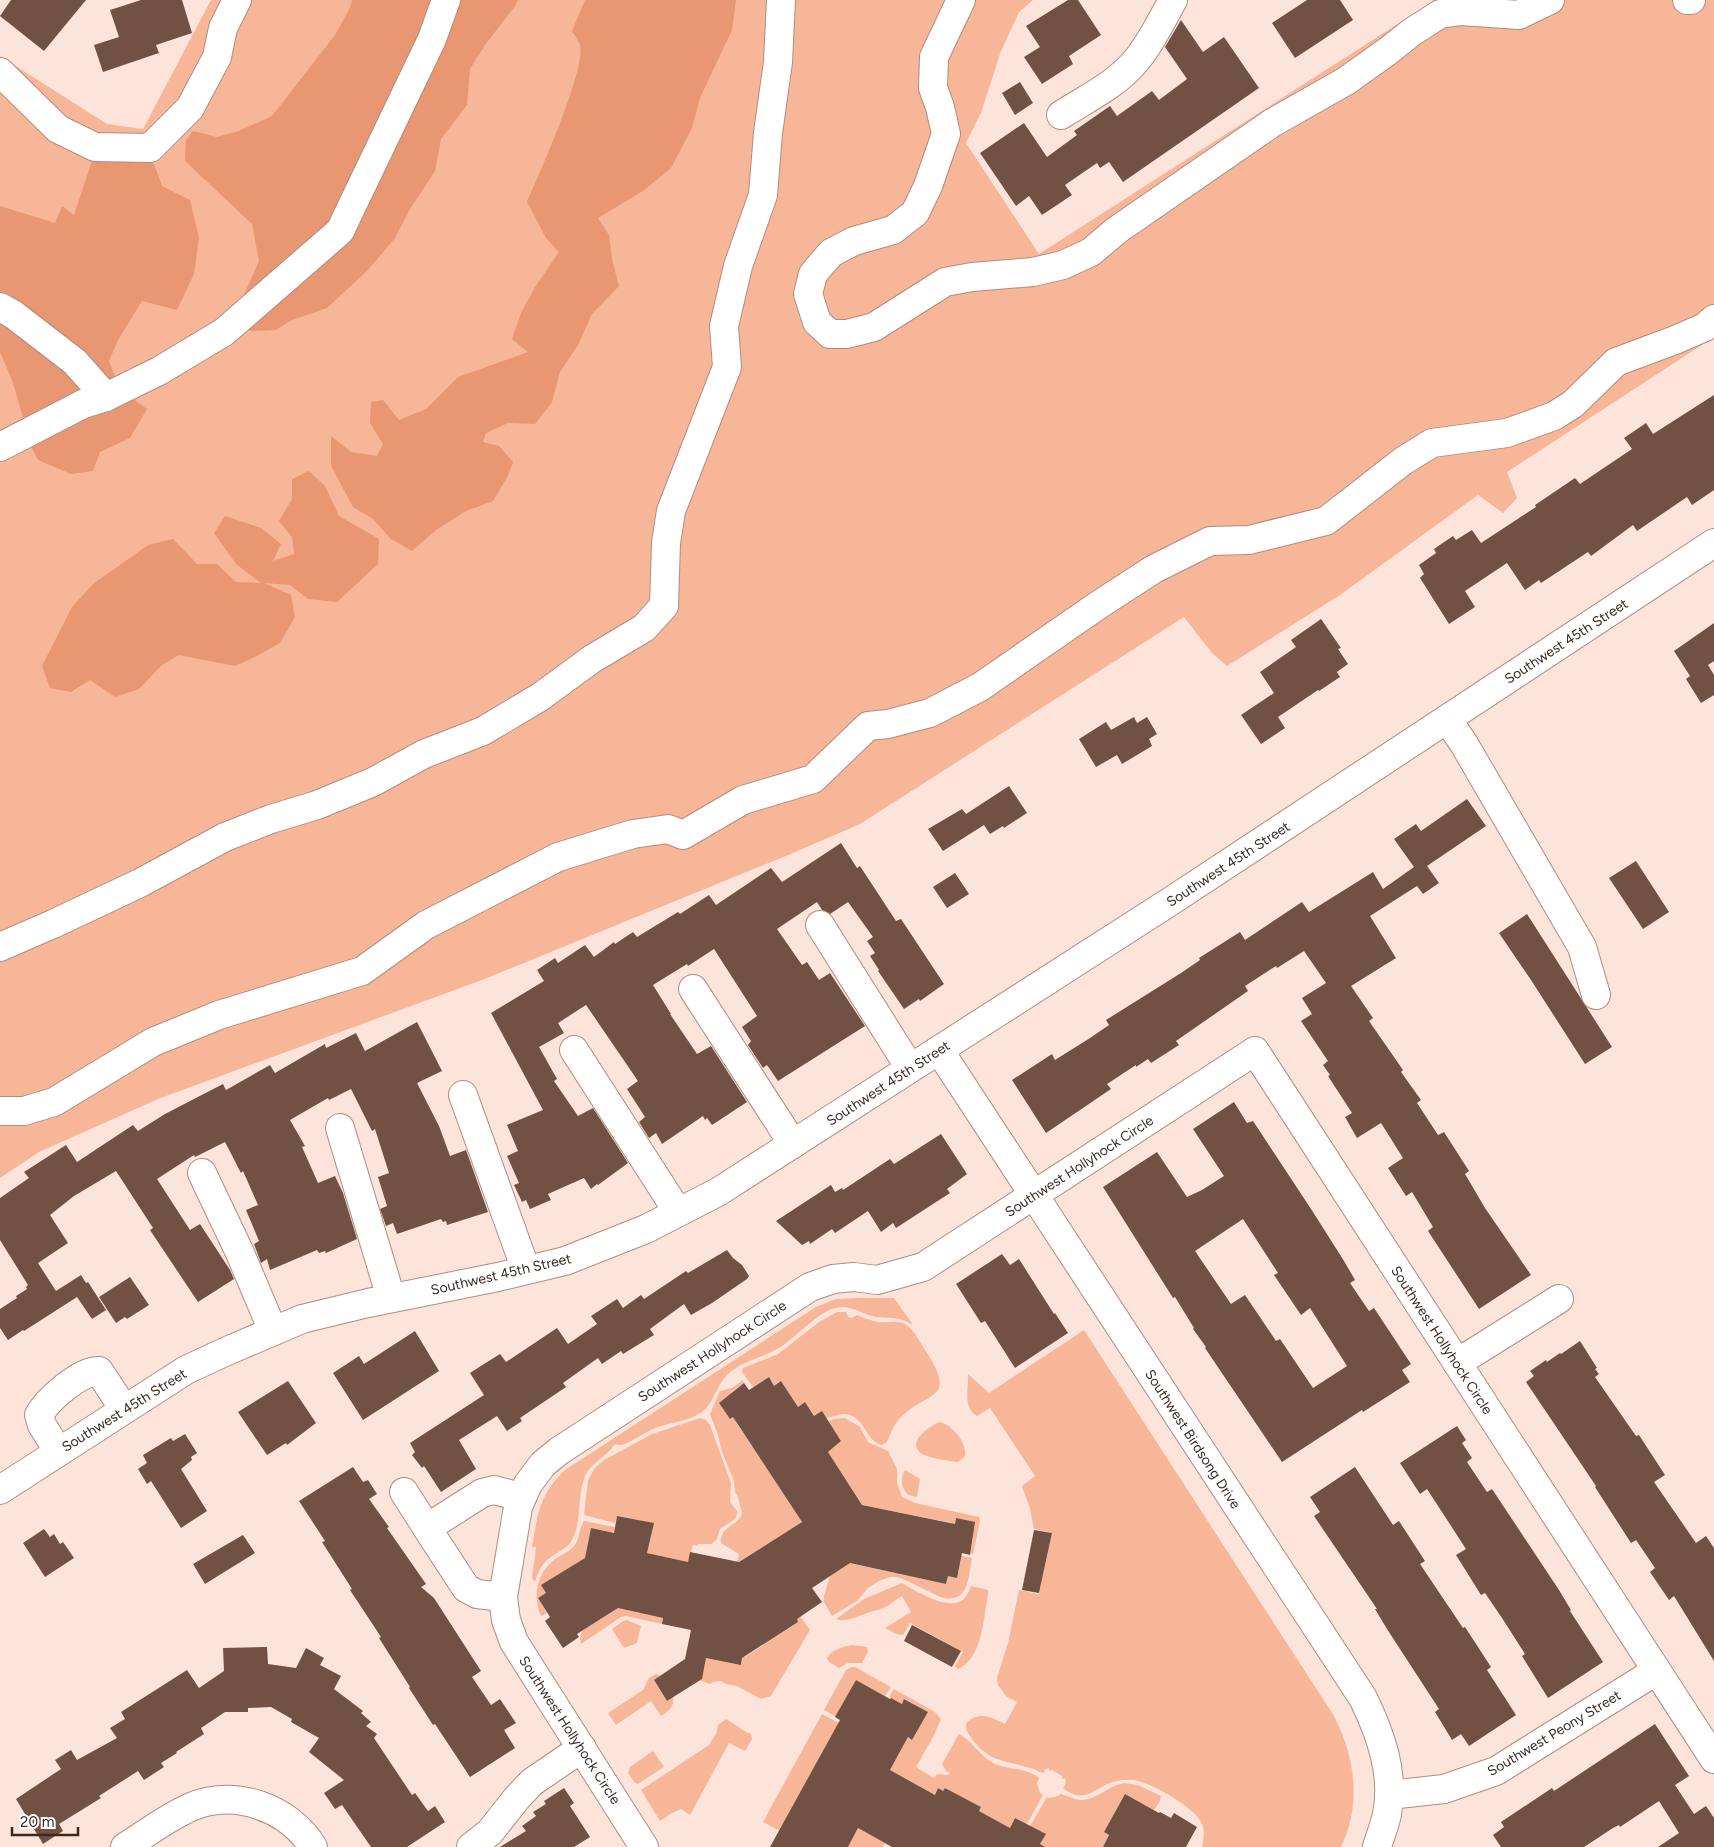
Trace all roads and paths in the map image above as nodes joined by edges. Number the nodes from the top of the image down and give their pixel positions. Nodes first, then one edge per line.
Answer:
1 (237, 0) edge
2 (446, 0) edge
3 (781, 0) edge
4 (961, 0) edge
5 (1173, 0) edge
6 (1550, 0) edge
7 (1687, 0) edge
8 (1691, 0) edge
9 (0, 72) edge
10 (1061, 115) dead end
11 (0, 307) edge
12 (1714, 318) edge
13 (106, 397) junction
14 (0, 446) edge
15 (1714, 543) edge
16 (1448, 719) junction
17 (820, 925) dead end
18 (0, 947) edge
19 (693, 989) dead end
20 (1596, 995) dead end
21 (574, 1050) dead end
22 (939, 1050) junction
23 (910, 1068) junction
24 (463, 1095) dead end
25 (0, 1111) edge
26 (340, 1128) dead end
27 (793, 1144) junction
28 (202, 1173) dead end
29 (1033, 1196) junction
30 (678, 1212) junction
31 (526, 1270) junction
32 (391, 1298) junction
33 (1559, 1298) dead end
34 (274, 1331) junction
35 (1457, 1363) junction
36 (124, 1409) junction
37 (58, 1451) junction
38 (0, 1490) edge
39 (404, 1492) dead end
40 (521, 1498) junction
41 (428, 1528) junction
42 (503, 1597) junction
43 (1656, 1671) junction
44 (582, 1748) junction
45 (1714, 1759) edge
46 (1390, 1795) junction
47 (125, 1847) edge
48 (314, 1847) edge
49 (471, 1847) edge
50 (644, 1847) edge
51 (1377, 1847) edge

1 - 9 street
2 - 13 street
3 - 18 street
4 - 6 street
5 - 10 street
7 - 8 street
11 - 13 street
12 - 25 street
13 - 14 street
15 - 16 street, Southwest 45th Street
16 - 20 street
16 - 22 street, Southwest 45th Street
17 - 23 street
19 - 27 street
21 - 30 street
22 - 23 street, Southwest 45th Street
22 - 29 street, Southwest Birdsong Drive
23 - 27 street, Southwest 45th Street
24 - 31 street
26 - 32 street
27 - 30 street, Southwest 45th Street
28 - 34 street
29 - 35 street, Southwest Hollyhock Circle
29 - 40 street, Southwest Hollyhock Circle
29 - 46 street, Southwest Birdsong Drive
30 - 31 street, Southwest 45th Street
31 - 32 street, Southwest 45th Street
32 - 34 street, Southwest 45th Street
33 - 35 street
34 - 36 street, Southwest 45th Street
35 - 43 street, Southwest Hollyhock Circle
36 - 37 street, Southwest 45th Street
36 - 37 street
37 - 38 street, Southwest 45th Street
39 - 41 street
40 - 41 street
40 - 42 street, Southwest Hollyhock Circle
41 - 42 street
42 - 44 street, Southwest Hollyhock Circle
43 - 45 street, Southwest Hollyhock Circle
43 - 46 street, Southwest Peony Street
44 - 49 street
44 - 50 street, Southwest Hollyhock Circle
46 - 51 street, Southwest Birdsong Drive
47 - 48 street

